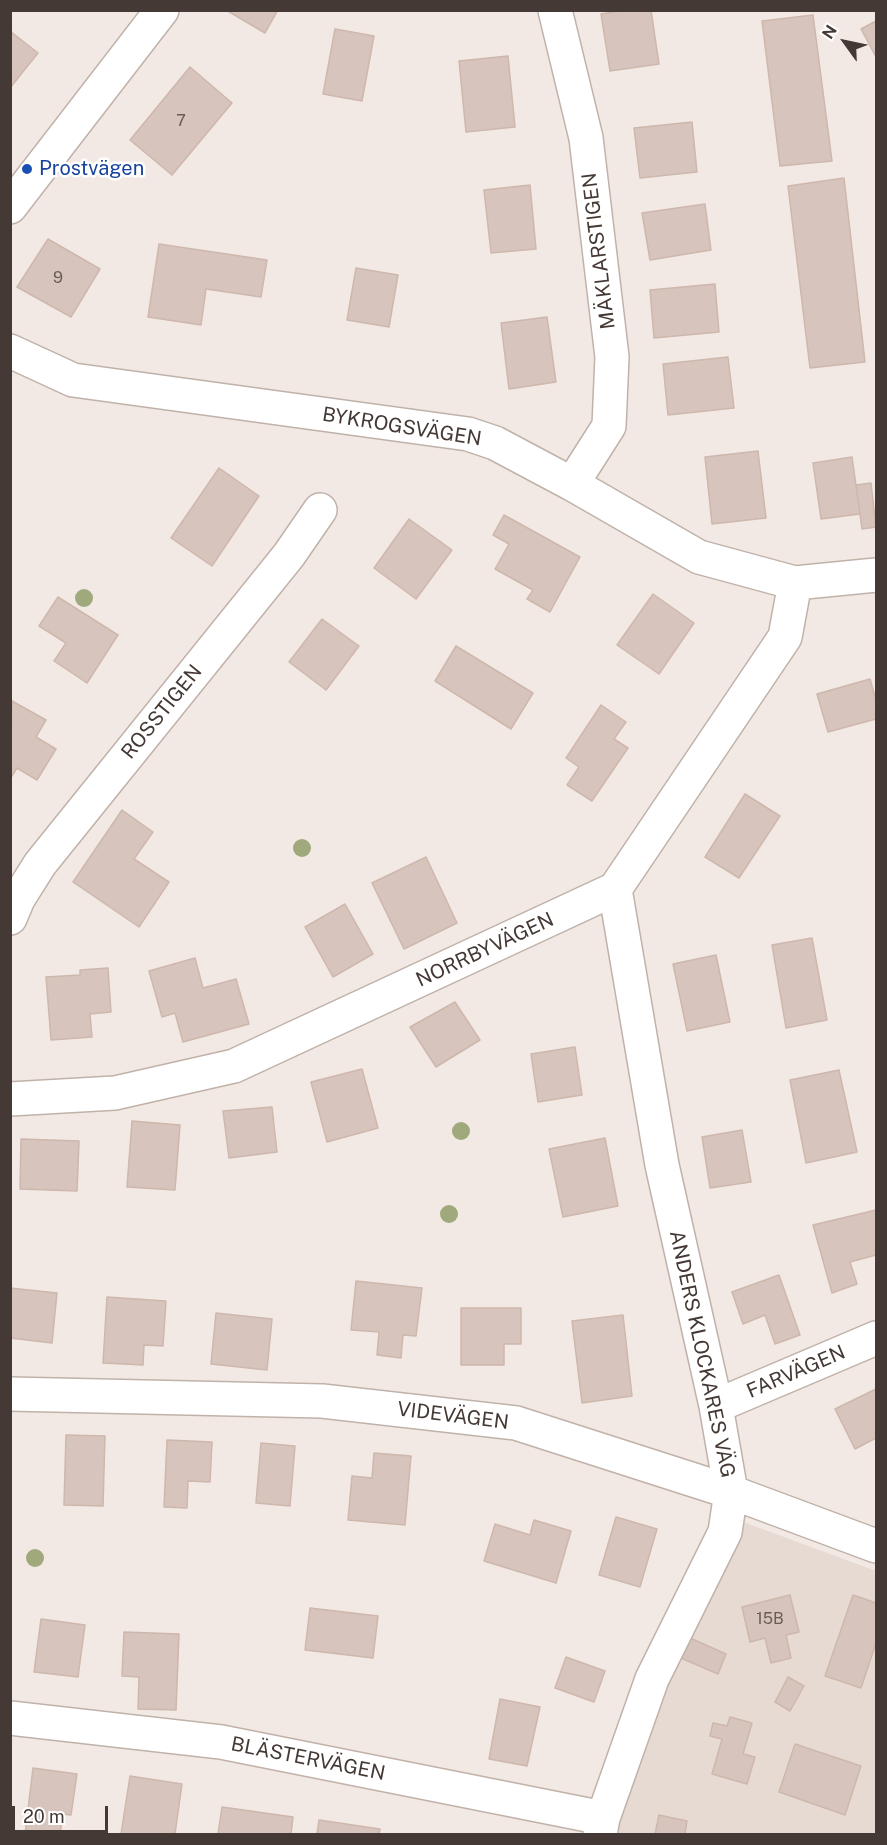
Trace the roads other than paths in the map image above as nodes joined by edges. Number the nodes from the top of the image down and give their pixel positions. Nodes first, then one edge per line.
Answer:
1 (162, 10) edge
2 (555, 10) edge
3 (10, 207) edge
4 (10, 351) edge
5 (572, 484) junction
6 (320, 510) dead end
7 (876, 575) edge
8 (795, 583) junction
9 (615, 889) junction
10 (10, 918) edge
11 (10, 1099) edge
12 (876, 1338) edge
13 (10, 1394) edge
14 (716, 1406) junction
15 (731, 1492) junction
16 (876, 1546) edge
17 (10, 1718) edge
18 (601, 1826) edge

1 - 3 street
2 - 5 street, MÄKLARSTIGEN
4 - 5 street, BYKROGSVÄGEN
5 - 8 street, BYKROGSVÄGEN
6 - 10 street, ROSSTIGEN
7 - 8 street, BYKROGSVÄGEN
8 - 9 street
9 - 11 street, NORRBYVÄGEN
9 - 14 street, ANDERS KLOCKARES VÄG
12 - 14 street, FARVÄGEN
13 - 15 street, VIDEVÄGEN
14 - 15 street, ANDERS KLOCKARES VÄG
15 - 16 street, VIDEVÄGEN
15 - 18 street, ANDERS KLOCKARES VÄG
17 - 18 street, BLÄSTERVÄGEN

